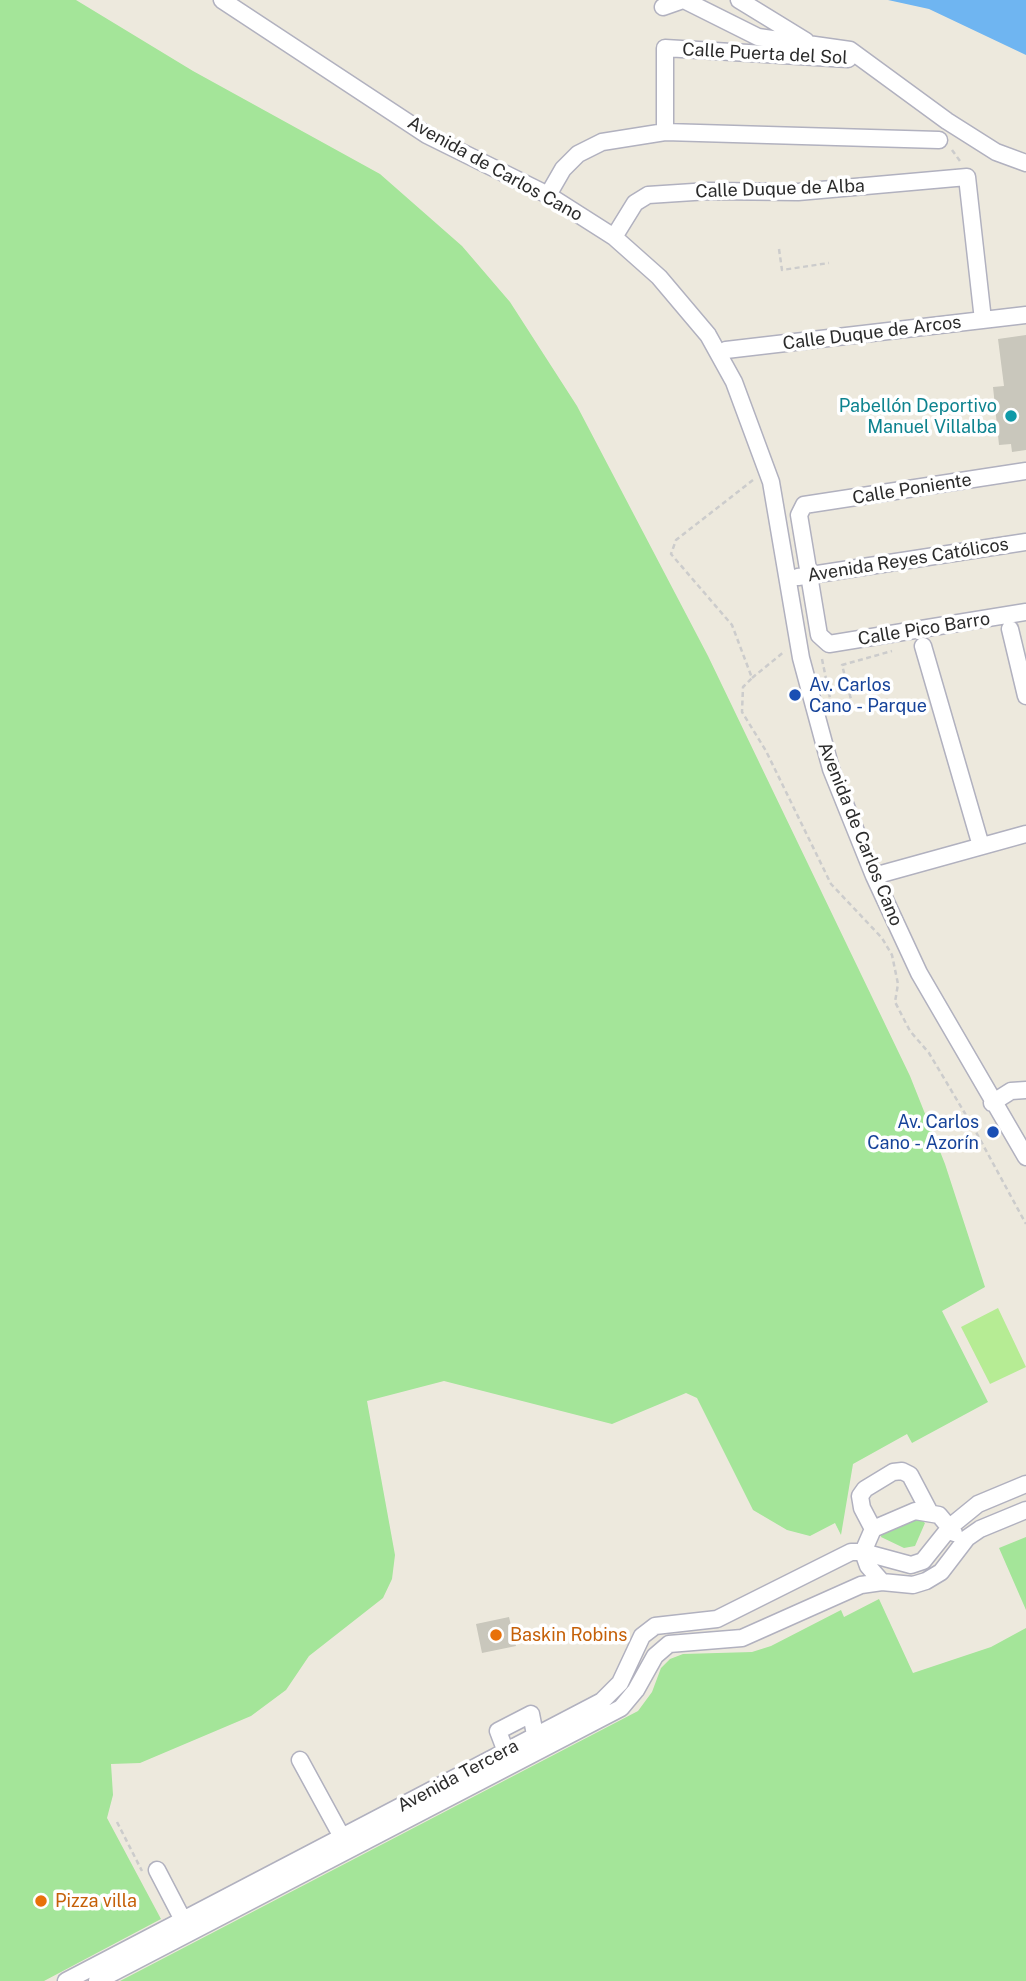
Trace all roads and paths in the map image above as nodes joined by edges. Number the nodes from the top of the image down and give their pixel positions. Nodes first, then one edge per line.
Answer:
1 (222, 0) edge
2 (683, 0) edge
3 (739, 0) edge
4 (663, 7) dead end
5 (812, 45) junction
6 (864, 60) junction
7 (665, 132) junction
8 (939, 140) joint
9 (1026, 163) edge
10 (967, 177) junction
11 (548, 195) junction
12 (614, 237) junction
13 (779, 249) dead end
14 (829, 263) dead end
15 (1026, 315) edge
16 (983, 320) junction
17 (719, 354) junction
18 (1026, 471) edge
19 (757, 478) dead end
20 (1026, 542) edge
21 (809, 576) junction
22 (789, 579) junction
23 (1026, 612) edge
24 (1010, 629) dead end
25 (823, 641) junction
26 (791, 646) dead end
27 (923, 646) joint
28 (752, 678) junction
29 (1026, 696) edge
30 (1026, 834) edge
31 (981, 846) junction
32 (874, 876) junction
33 (1026, 1090) edge
34 (992, 1103) junction
35 (1026, 1157) edge
36 (1026, 1224) edge
37 (1026, 1484) edge
38 (1026, 1510) edge
39 (930, 1513) junction
40 (951, 1526) junction
41 (873, 1529) junction
42 (959, 1550) junction
43 (863, 1552) junction
44 (882, 1582) junction
45 (537, 1743) junction
46 (508, 1758) junction
47 (300, 1760) dead end
48 (342, 1837) junction
49 (157, 1870) dead end
50 (183, 1920) junction
51 (66, 1981) edge
52 (97, 1981) edge

1 - 11 street, Avenida de Carlos Cano
2 - 4 street
2 - 5 street
3 - 5 street
5 - 6 street
6 - 7 street, Calle Puerta del Sol
6 - 9 street
7 - 8 street
7 - 11 street
8 - 10 path
10 - 12 street, Calle Duque de Alba
10 - 16 street
11 - 12 street, Avenida de Carlos Cano
12 - 17 street, Avenida de Carlos Cano
13 - 14 path
15 - 16 street, Calle Duque de Arcos
16 - 17 street, Calle Duque de Arcos
17 - 22 street, Avenida de Carlos Cano
18 - 21 street, Calle Poniente
19 - 28 path
20 - 21 street, Avenida Reyes Católicos
21 - 22 street, Avenida Reyes Católicos
21 - 25 street
22 - 32 street, Avenida de Carlos Cano
23 - 25 street, Calle Pico Barro
24 - 29 street
25 - 27 path
26 - 28 path
27 - 31 street
28 - 36 path
30 - 31 street
31 - 32 street
32 - 34 street, Avenida de Carlos Cano
33 - 34 street
34 - 35 street, Avenida de Carlos Cano
37 - 40 street
38 - 42 street, Avenida Tercera
39 - 40 street
39 - 41 street
39 - 41 street
40 - 42 street
40 - 43 street
41 - 43 street
42 - 44 street, Avenida Tercera
43 - 44 street
43 - 45 street, Avenida Tercera
44 - 45 street, Avenida Tercera
45 - 46 street, Avenida Tercera
45 - 46 street
46 - 48 street, Avenida Tercera
46 - 52 street, Avenida Tercera
47 - 48 street
48 - 50 street, Avenida Tercera
49 - 50 street
50 - 51 street, Avenida Tercera

